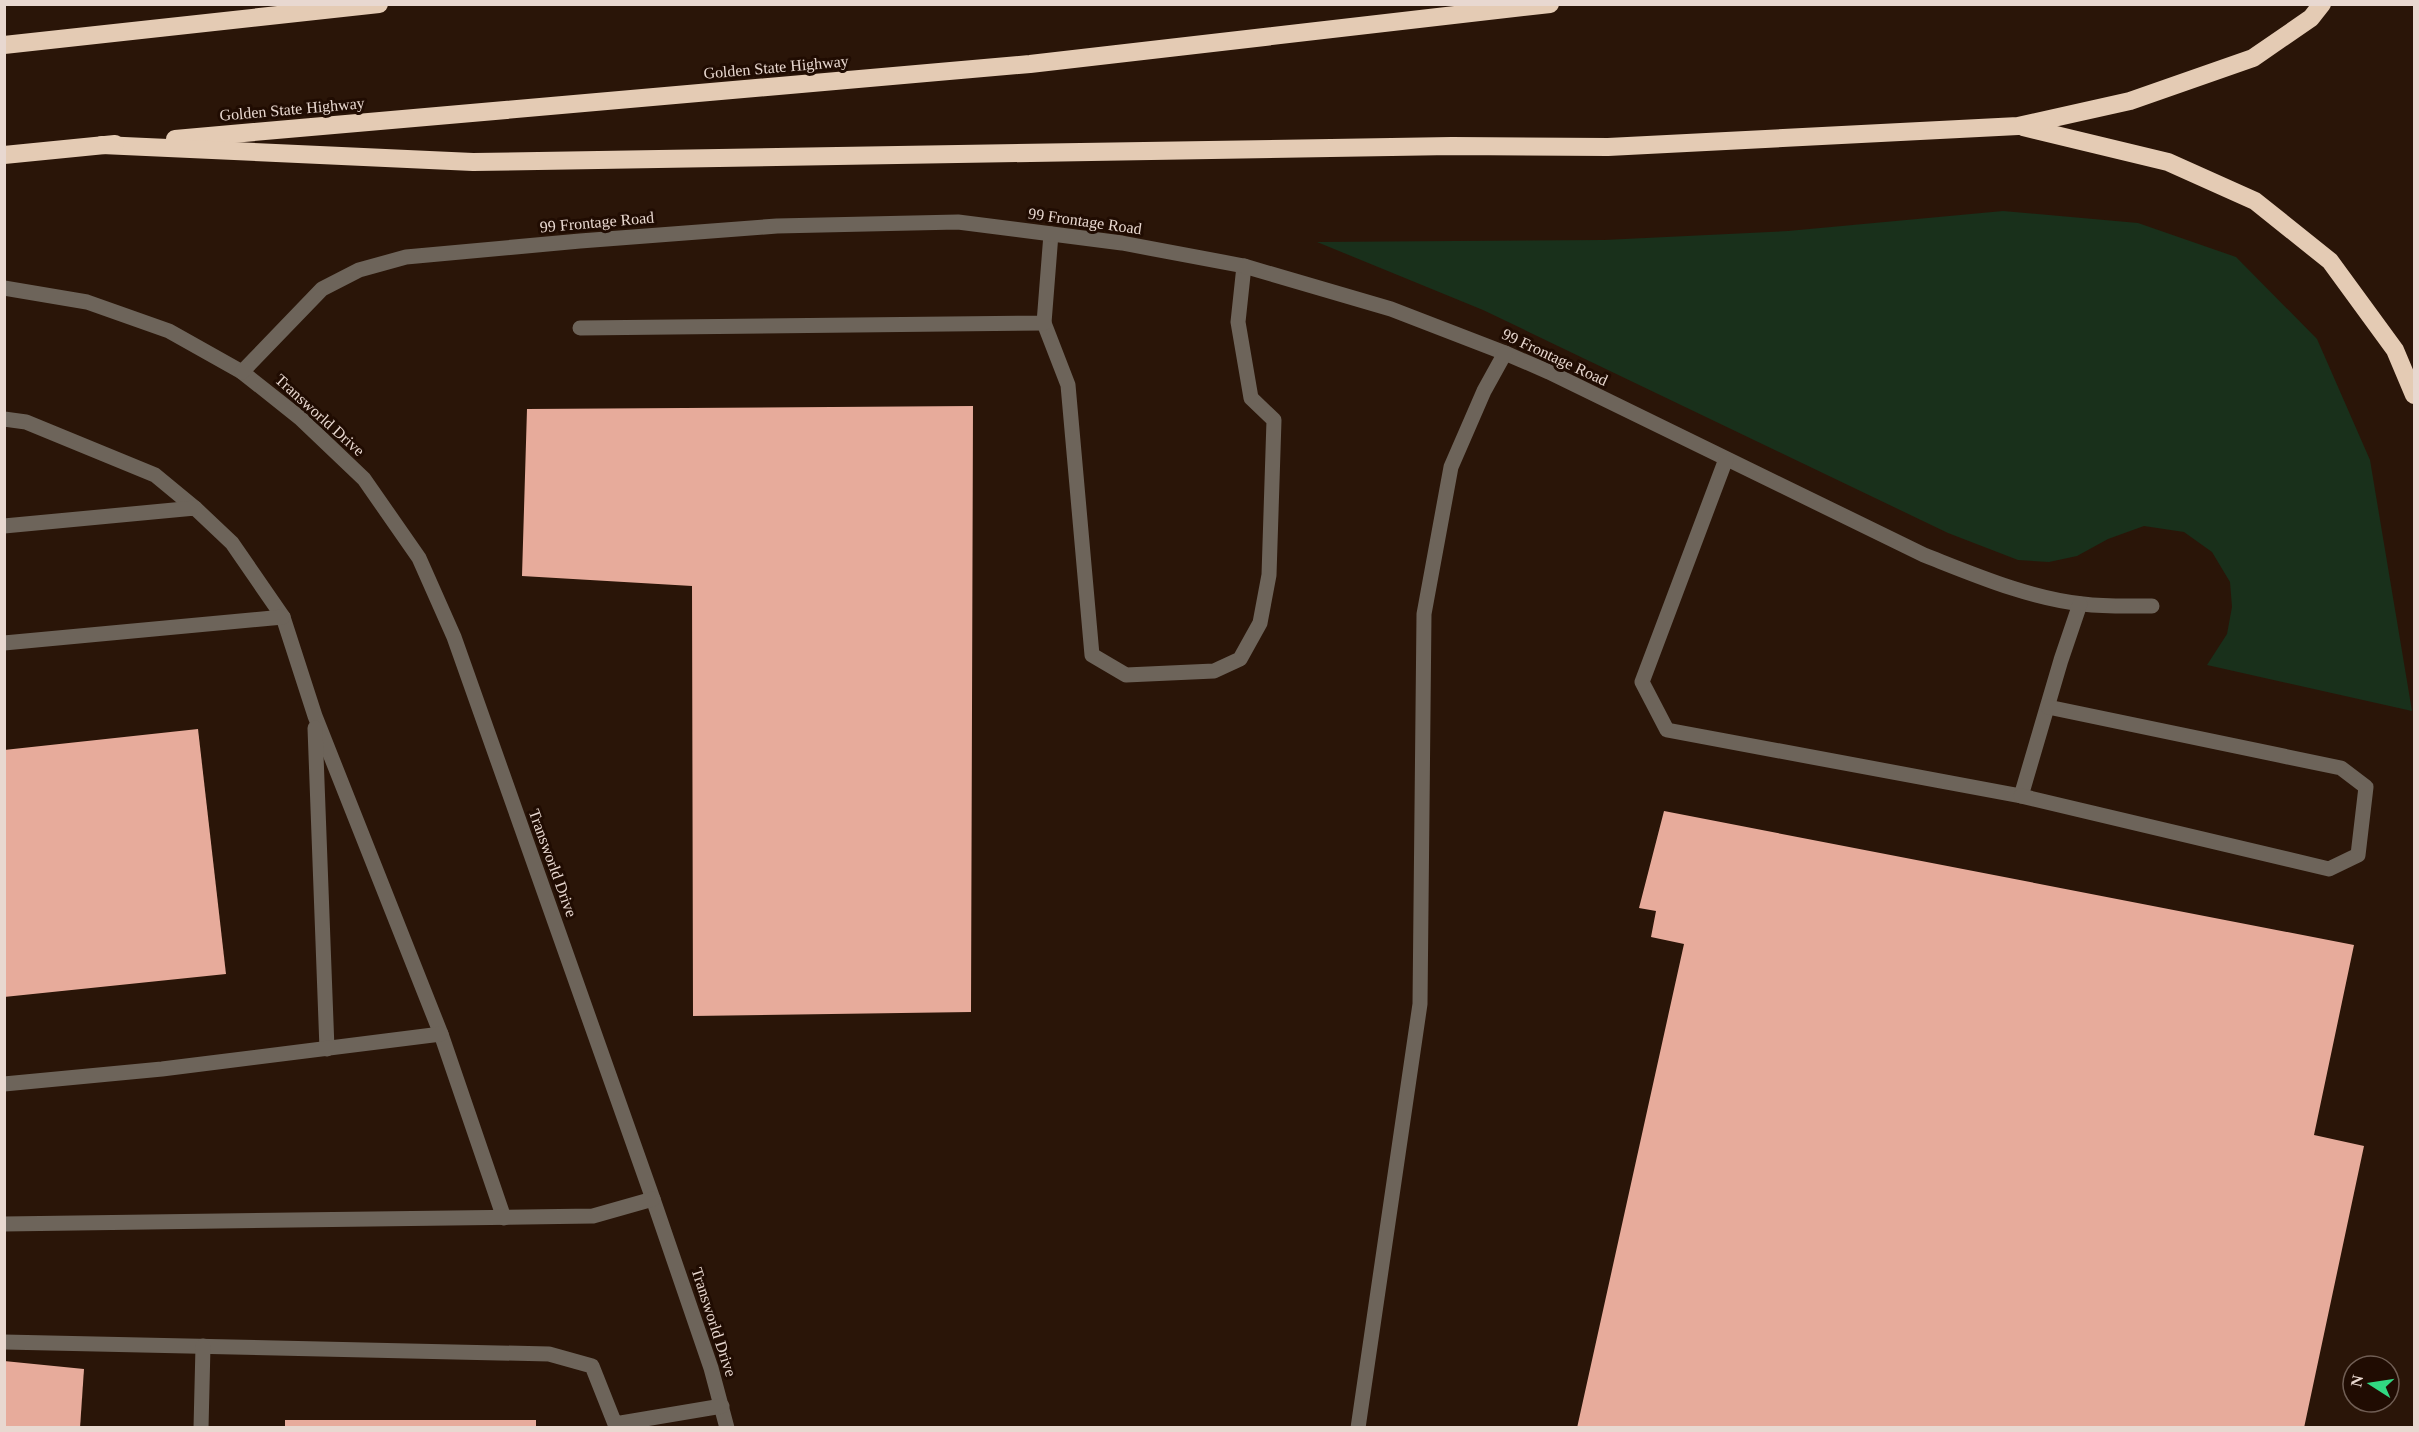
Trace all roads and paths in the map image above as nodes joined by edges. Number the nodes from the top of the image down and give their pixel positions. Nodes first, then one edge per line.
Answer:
1 (379, 4) edge
2 (1550, 4) edge
3 (2322, 4) edge
4 (4, 45) edge
5 (2018, 126) junction
6 (102, 145) junction
7 (4, 155) edge
8 (1051, 234) junction
9 (1244, 266) junction
10 (4, 288) edge
11 (1044, 323) junction
12 (580, 328) dead end
13 (1505, 353) junction
14 (242, 372) junction
15 (2415, 395) edge
16 (4, 419) edge
17 (1726, 459) junction
18 (195, 508) junction
19 (4, 526) edge
20 (2080, 604) junction
21 (2152, 606) dead end
22 (283, 617) junction
23 (4, 643) edge
24 (2048, 707) junction
25 (315, 716) junction
26 (2021, 796) junction
27 (441, 1034) junction
28 (327, 1049) junction
29 (4, 1084) edge
30 (653, 1199) junction
31 (504, 1218) junction
32 (4, 1224) edge
33 (4, 1342) edge
34 (203, 1346) junction
35 (722, 1406) junction
36 (615, 1426) edge
37 (201, 1428) edge
38 (727, 1428) edge
39 (1358, 1428) edge

1 - 4 highway
2 - 6 highway, Golden State Highway
3 - 5 highway
5 - 6 highway
5 - 15 highway
6 - 7 highway, Golden State Highway
8 - 9 street, 99 Frontage Road
8 - 11 street
8 - 14 street, 99 Frontage Road
9 - 11 street
9 - 13 street, 99 Frontage Road
10 - 14 street
11 - 12 street
13 - 17 street, 99 Frontage Road
13 - 39 street
14 - 30 street, Transworld Drive
16 - 18 street
17 - 20 street, 99 Frontage Road
17 - 26 street
18 - 19 street
18 - 22 street
20 - 21 street, 99 Frontage Road
20 - 24 street
22 - 23 street
22 - 25 street
24 - 26 street
24 - 26 street
25 - 27 street
25 - 28 street
27 - 28 street
27 - 31 street
28 - 29 street
30 - 31 street
30 - 35 street, Transworld Drive
31 - 32 street
33 - 34 street
34 - 36 street
34 - 37 street
35 - 36 street
35 - 38 street, Transworld Drive

